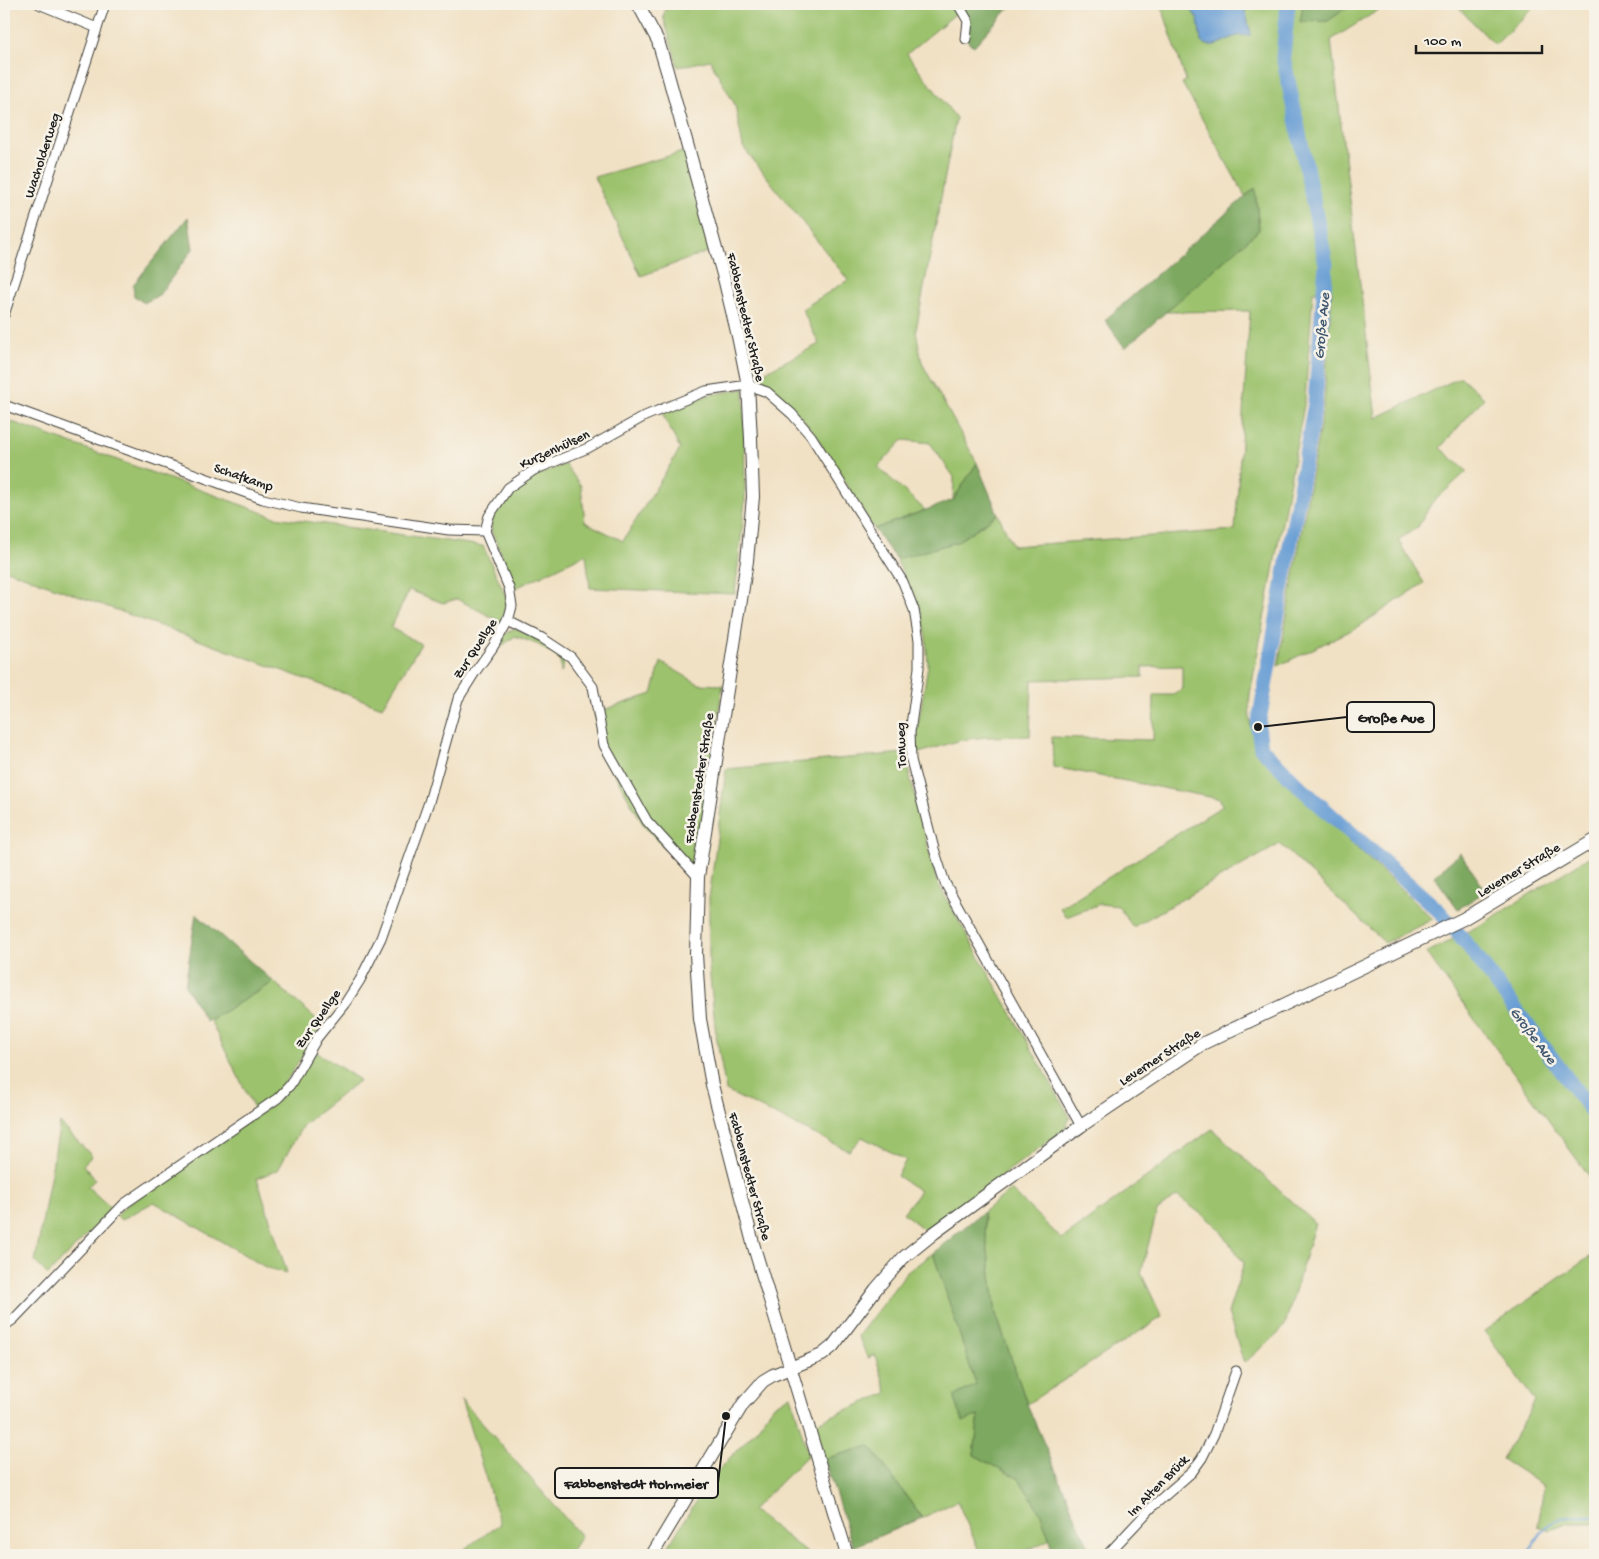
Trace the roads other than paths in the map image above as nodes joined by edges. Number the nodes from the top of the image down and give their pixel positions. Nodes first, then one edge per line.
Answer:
1 (39, 4) edge
2 (105, 4) edge
3 (638, 4) edge
4 (958, 4) edge
5 (97, 28) junction
6 (966, 39) dead end
7 (4, 315) edge
8 (748, 385) junction
9 (4, 405) edge
10 (485, 531) junction
11 (508, 621) junction
12 (1595, 840) edge
13 (698, 877) junction
14 (1081, 1126) junction
15 (4, 1326) edge
16 (791, 1369) junction
17 (1236, 1371) dead end
18 (4, 1552) edge
19 (7, 1555) edge
20 (652, 1555) edge
21 (847, 1555) edge
22 (1108, 1555) edge

1 - 5 street
2 - 5 street, Wacholderweg
3 - 8 street, Fabbenstedter Straße
4 - 6 street
5 - 7 street, Wacholderweg
8 - 10 street, Kurzenhülsen
8 - 13 street, Fabbenstedter Straße
8 - 14 street, Tonweg
9 - 10 street, Schafkamp
10 - 11 street
11 - 13 street
11 - 15 street, Zur Quellge
12 - 14 street, Leverner Straße
13 - 16 street, Fabbenstedter Straße
14 - 16 street, Leverner Straße
16 - 20 street, Leverner Straße
16 - 21 street, Fabbenstedter Straße
17 - 22 street, Im Alten Brück
18 - 19 street

